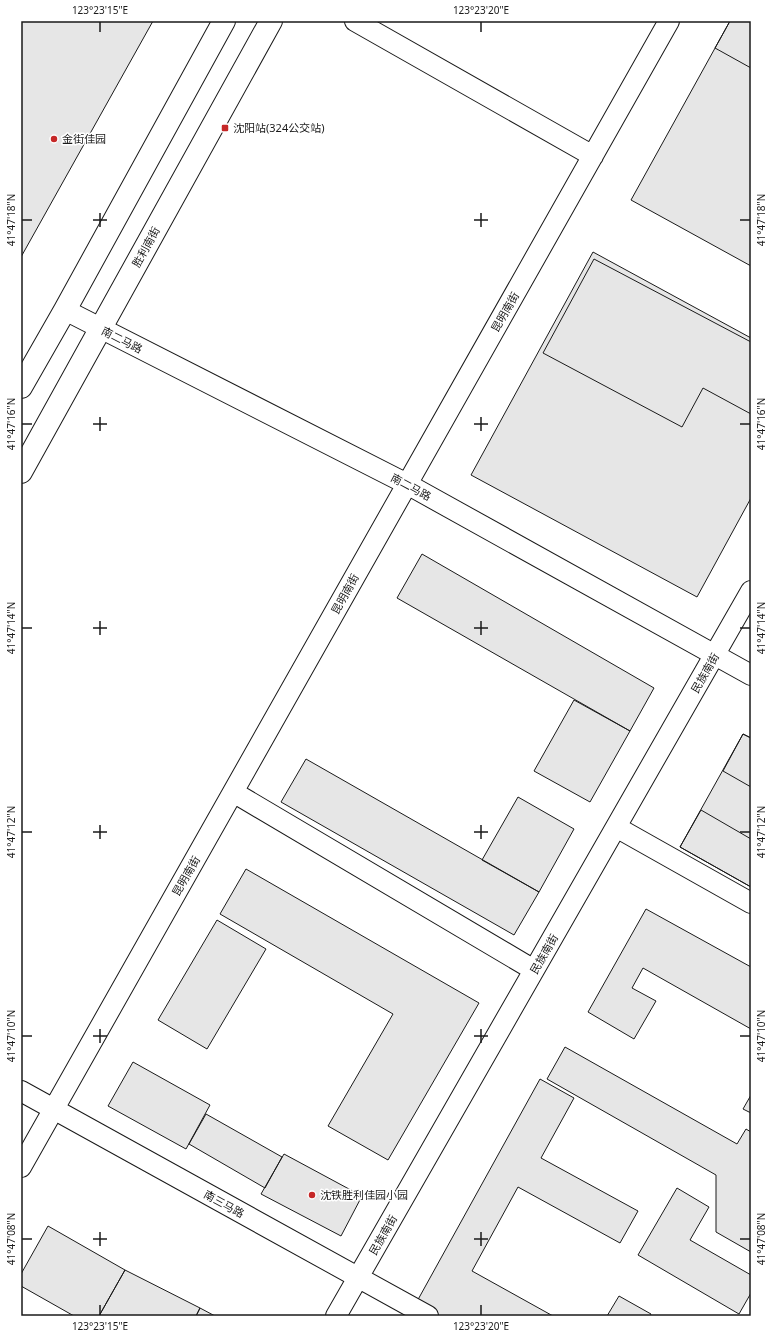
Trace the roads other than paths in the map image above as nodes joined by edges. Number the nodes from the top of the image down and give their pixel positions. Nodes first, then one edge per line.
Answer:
1 (224, 21) edge
2 (271, 21) edge
3 (355, 21) edge
4 (669, 21) edge
5 (593, 156) junction
6 (65, 310) junction
7 (100, 329) junction
8 (21, 387) edge
9 (21, 472) edge
10 (407, 484) junction
11 (751, 591) edge
12 (715, 654) junction
13 (751, 674) edge
14 (233, 792) junction
15 (616, 827) junction
16 (751, 903) edge
17 (534, 970) junction
18 (21, 1092) edge
19 (54, 1109) junction
20 (21, 1167) edge
21 (358, 1278) junction
22 (336, 1316) edge
23 (428, 1316) edge

1 - 6 main road
2 - 7 main road, 胜利南街
3 - 5 street
4 - 5 street, 昆明南街
5 - 10 street, 昆明南街
6 - 7 street, 南二马路
6 - 8 main road
7 - 9 main road, 胜利南街
7 - 10 street, 南二马路
10 - 12 street, 南二马路
10 - 14 street, 昆明南街
11 - 12 street, 民族南街
12 - 13 street, 南二马路
12 - 15 street, 民族南街
14 - 17 street
14 - 19 street, 昆明南街
15 - 16 street
15 - 17 street, 民族南街
17 - 21 street, 民族南街
18 - 19 street, 南三马路
19 - 20 street, 昆明南街
19 - 21 street, 南三马路
21 - 22 street, 民族南街
21 - 23 street, 南三马路

